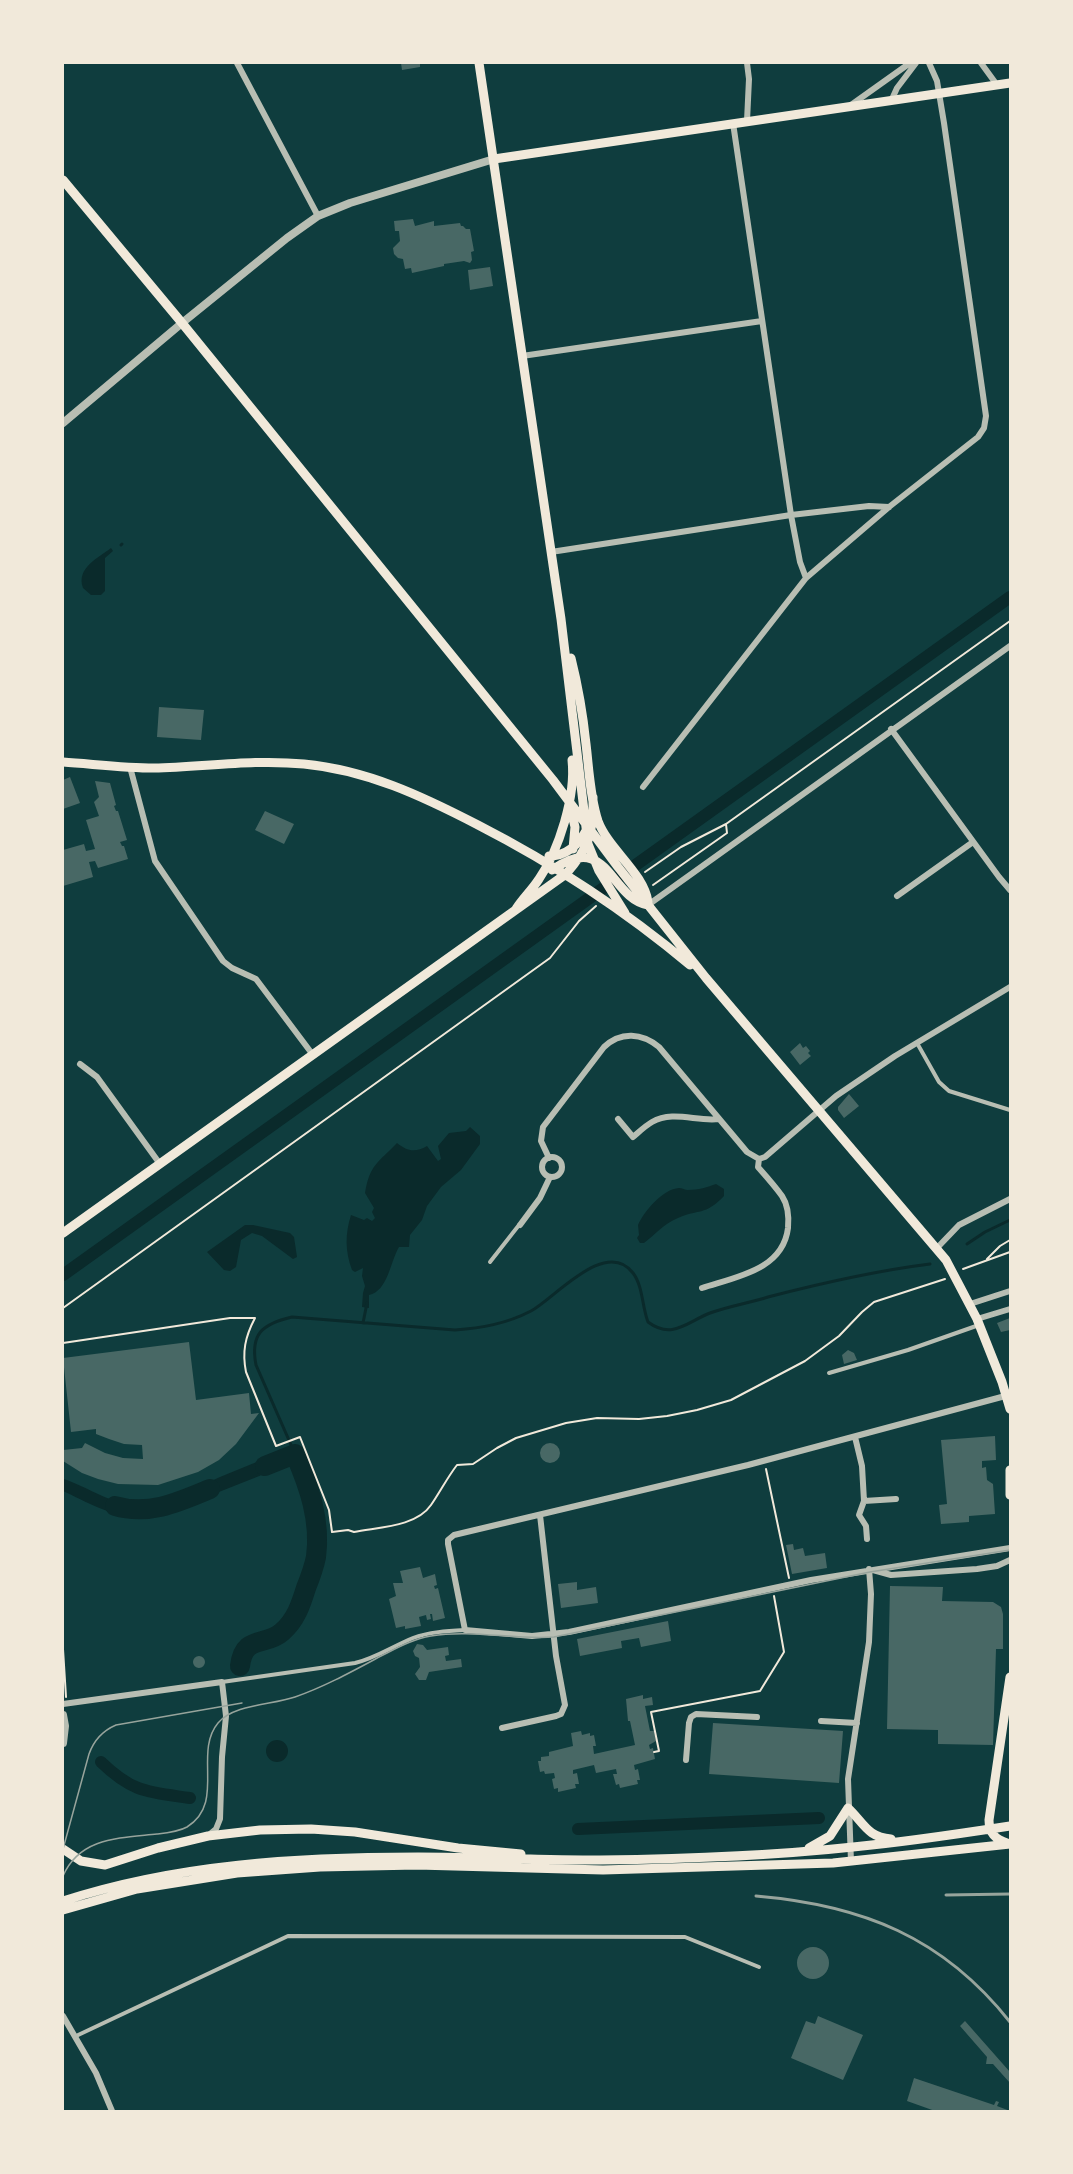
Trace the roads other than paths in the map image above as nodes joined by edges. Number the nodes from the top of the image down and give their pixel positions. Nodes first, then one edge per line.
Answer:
1 (237, 63) edge
2 (479, 63) edge
3 (747, 63) edge
4 (910, 63) edge
5 (916, 63) edge
6 (929, 63) edge
7 (981, 63) edge
8 (1010, 83) edge
9 (997, 85) junction
10 (939, 92) junction
11 (892, 99) junction
12 (850, 105) junction
13 (747, 121) junction
14 (733, 123) junction
15 (494, 159) junction
16 (63, 180) edge
17 (318, 216) junction
18 (762, 321) junction
19 (182, 323) junction
20 (522, 356) junction
21 (63, 423) edge
22 (889, 507) junction
23 (791, 515) junction
24 (551, 552) junction
25 (806, 578) junction
26 (561, 619) junction
27 (1010, 646) edge
28 (570, 695) junction
29 (891, 729) junction
30 (63, 762) edge
31 (130, 767) junction
32 (643, 787) dead end
33 (593, 797) junction
34 (568, 801) junction
35 (590, 829) junction
36 (973, 842) junction
37 (588, 844) junction
38 (573, 847) junction
39 (576, 859) junction
40 (593, 859) junction
41 (552, 862) junction
42 (618, 867) junction
43 (567, 873) junction
44 (641, 890) junction
45 (1010, 890) edge
46 (897, 896) dead end
47 (614, 903) junction
48 (648, 905) junction
49 (514, 911) junction
50 (706, 978) junction
51 (1010, 987) edge
52 (917, 1042) junction
53 (313, 1054) junction
54 (80, 1064) dead end
55 (819, 1110) junction
56 (1010, 1110) edge
57 (618, 1119) dead end
58 (719, 1119) junction
59 (549, 1158) junction
60 (759, 1159) junction
61 (160, 1164) junction
62 (550, 1177) junction
63 (1010, 1199) edge
64 (520, 1225) joint
65 (63, 1233) edge
66 (937, 1248) junction
67 (490, 1262) dead end
68 (702, 1288) dead end
69 (1010, 1291) edge
70 (970, 1304) junction
71 (1010, 1309) edge
72 (978, 1322) junction
73 (830, 1373) dead end
74 (1009, 1396) edge
75 (1010, 1409) edge
76 (855, 1437) junction
77 (1010, 1470) edge
78 (1010, 1495) edge
79 (896, 1499) dead end
80 (864, 1501) junction
81 (540, 1515) junction
82 (867, 1539) dead end
83 (1010, 1548) edge
84 (1010, 1560) edge
85 (870, 1569) junction
86 (465, 1630) junction
87 (554, 1635) junction
88 (1010, 1677) edge
89 (222, 1682) junction
90 (63, 1704) edge
91 (63, 1714) edge
92 (756, 1717) dead end
93 (821, 1721) dead end
94 (857, 1723) junction
95 (502, 1728) dead end
96 (63, 1743) edge
97 (686, 1760) dead end
98 (848, 1808) junction
99 (1010, 1826) edge
100 (989, 1829) junction
101 (208, 1836) junction
102 (900, 1841) junction
103 (1010, 1844) edge
104 (850, 1848) junction
105 (63, 1849) edge
106 (798, 1852) junction
107 (603, 1860) junction
108 (851, 1862) junction
109 (166, 1878) junction
110 (63, 1901) edge
111 (63, 1910) edge
112 (759, 1967) dead end
113 (63, 2016) edge
114 (63, 2025) edge
115 (71, 2028) junction
116 (76, 2036) junction
117 (112, 2111) edge

1 - 17 street
2 - 15 main road
3 - 13 street
4 - 12 street
5 - 11 street
6 - 10 street
7 - 9 street
8 - 9 main road
9 - 10 main road
10 - 11 main road
10 - 22 street
11 - 12 main road
12 - 13 main road
13 - 14 main road
14 - 15 main road
14 - 18 street
15 - 17 street
15 - 20 main road
16 - 19 main road
17 - 19 street
18 - 20 street
18 - 23 street
19 - 21 street
19 - 34 main road
20 - 24 main road
22 - 23 street
22 - 25 street
23 - 24 street
23 - 25 street
24 - 26 main road
25 - 32 street
26 - 28 main road
26 - 33 main road
27 - 29 street
28 - 34 main road
28 - 35 main road
29 - 36 street
29 - 48 street
30 - 31 main road
31 - 41 main road
31 - 53 street
33 - 35 main road
33 - 42 main road
34 - 35 main road
34 - 38 main road
34 - 41 main road
35 - 37 main road
35 - 38 main road
35 - 42 main road
36 - 45 street
36 - 46 street
37 - 39 main road
37 - 40 main road
38 - 39 main road
38 - 41 main road
39 - 40 main road
39 - 41 main road
39 - 43 main road
40 - 42 main road
40 - 47 main road
41 - 43 main road
41 - 49 main road
42 - 44 main road
43 - 47 main road
43 - 49 main road
44 - 48 main road
44 - 48 main road
47 - 50 main road
48 - 50 main road
49 - 53 main road
50 - 55 main road
51 - 52 street
52 - 55 street
52 - 56 lane
53 - 61 main road
54 - 61 street
55 - 60 street
55 - 66 main road
57 - 58 street
58 - 59 street
58 - 60 street
59 - 62 street
59 - 62 street
60 - 68 street
61 - 65 main road
62 - 64 street
63 - 66 street
64 - 67 lane
66 - 70 main road
69 - 70 street
70 - 72 main road
71 - 72 street
72 - 73 lane
72 - 74 main road
74 - 75 main road
74 - 76 street
76 - 80 street
76 - 81 street
77 - 78 main road
79 - 80 street
80 - 82 street
81 - 86 street
81 - 87 street
83 - 85 street
84 - 85 street
85 - 87 street
85 - 94 street
86 - 87 street
86 - 89 lane
87 - 95 street
88 - 100 main road
89 - 90 street
89 - 101 street
91 - 96 street
92 - 97 street
93 - 94 street
94 - 98 street
98 - 102 main road
98 - 104 street
98 - 106 main road
99 - 100 main road
100 - 102 main road
100 - 103 main road
101 - 105 main road
101 - 107 main road
102 - 104 main road
103 - 108 main road
104 - 106 main road
104 - 108 street
106 - 107 main road
107 - 109 main road
108 - 109 main road
109 - 110 main road
109 - 111 main road
112 - 116 lane
113 - 115 street
114 - 115 street
115 - 116 street
116 - 117 street

